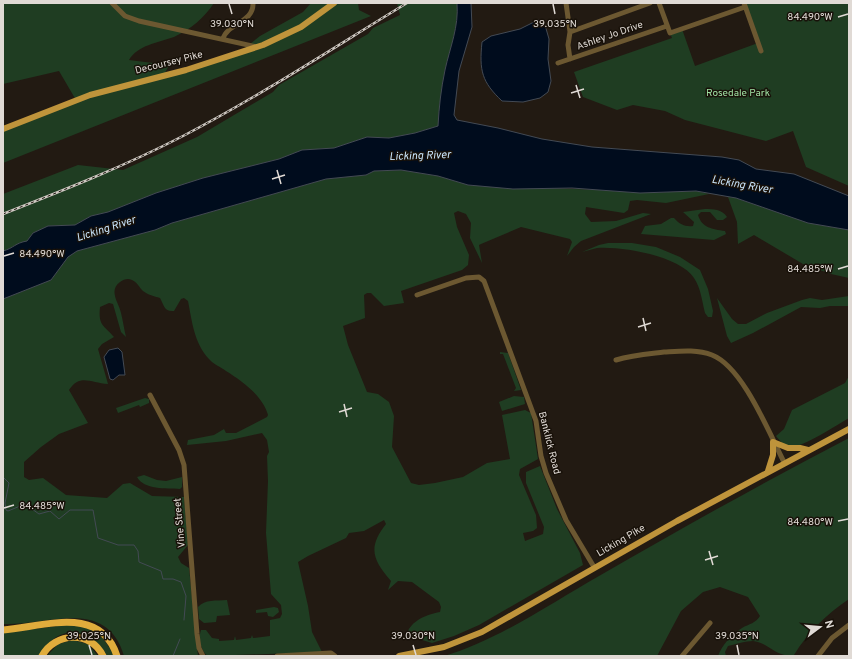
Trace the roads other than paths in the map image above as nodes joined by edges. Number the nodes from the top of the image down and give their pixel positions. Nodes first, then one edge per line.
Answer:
1 (112, 3) edge
2 (253, 3) edge
3 (334, 3) edge
4 (566, 3) edge
5 (650, 3) edge
6 (659, 3) edge
7 (744, 5) edge
8 (667, 26) junction
9 (570, 32) junction
10 (223, 39) junction
11 (258, 47) junction
12 (761, 51) dead end
13 (570, 59) junction
14 (558, 63) dead end
15 (3, 129) edge
16 (417, 295) dead end
17 (616, 360) dead end
18 (150, 395) dead end
19 (849, 429) edge
20 (773, 442) junction
21 (808, 450) junction
22 (784, 462) junction
23 (768, 471) junction
24 (594, 568) junction
25 (710, 623) dead end
26 (849, 625) edge
27 (3, 630) edge
28 (42, 656) edge
29 (103, 656) edge
30 (117, 656) edge
31 (203, 656) edge
32 (277, 656) edge
33 (335, 656) edge
34 (399, 656) edge
35 (682, 656) edge
36 (818, 656) edge

1 - 10 street
2 - 10 street
3 - 11 main road, Decoursey Pike
4 - 9 street
5 - 9 street
6 - 8 street
7 - 8 street
7 - 12 street
8 - 13 street, Ashley Jo Drive
9 - 13 street
10 - 11 street
11 - 15 main road, Decoursey Pike
13 - 14 street, Ashley Jo Drive
16 - 24 street, Banklick Road
17 - 20 street
18 - 31 street, Vine Street
19 - 21 main road, Licking Pike
20 - 21 main road
20 - 22 street
20 - 23 main road
21 - 22 main road, Licking Pike
22 - 23 main road, Licking Pike
23 - 24 main road, Licking Pike
24 - 34 main road, Licking Pike
25 - 35 street
26 - 36 street
27 - 30 highway
28 - 29 highway
32 - 33 street

